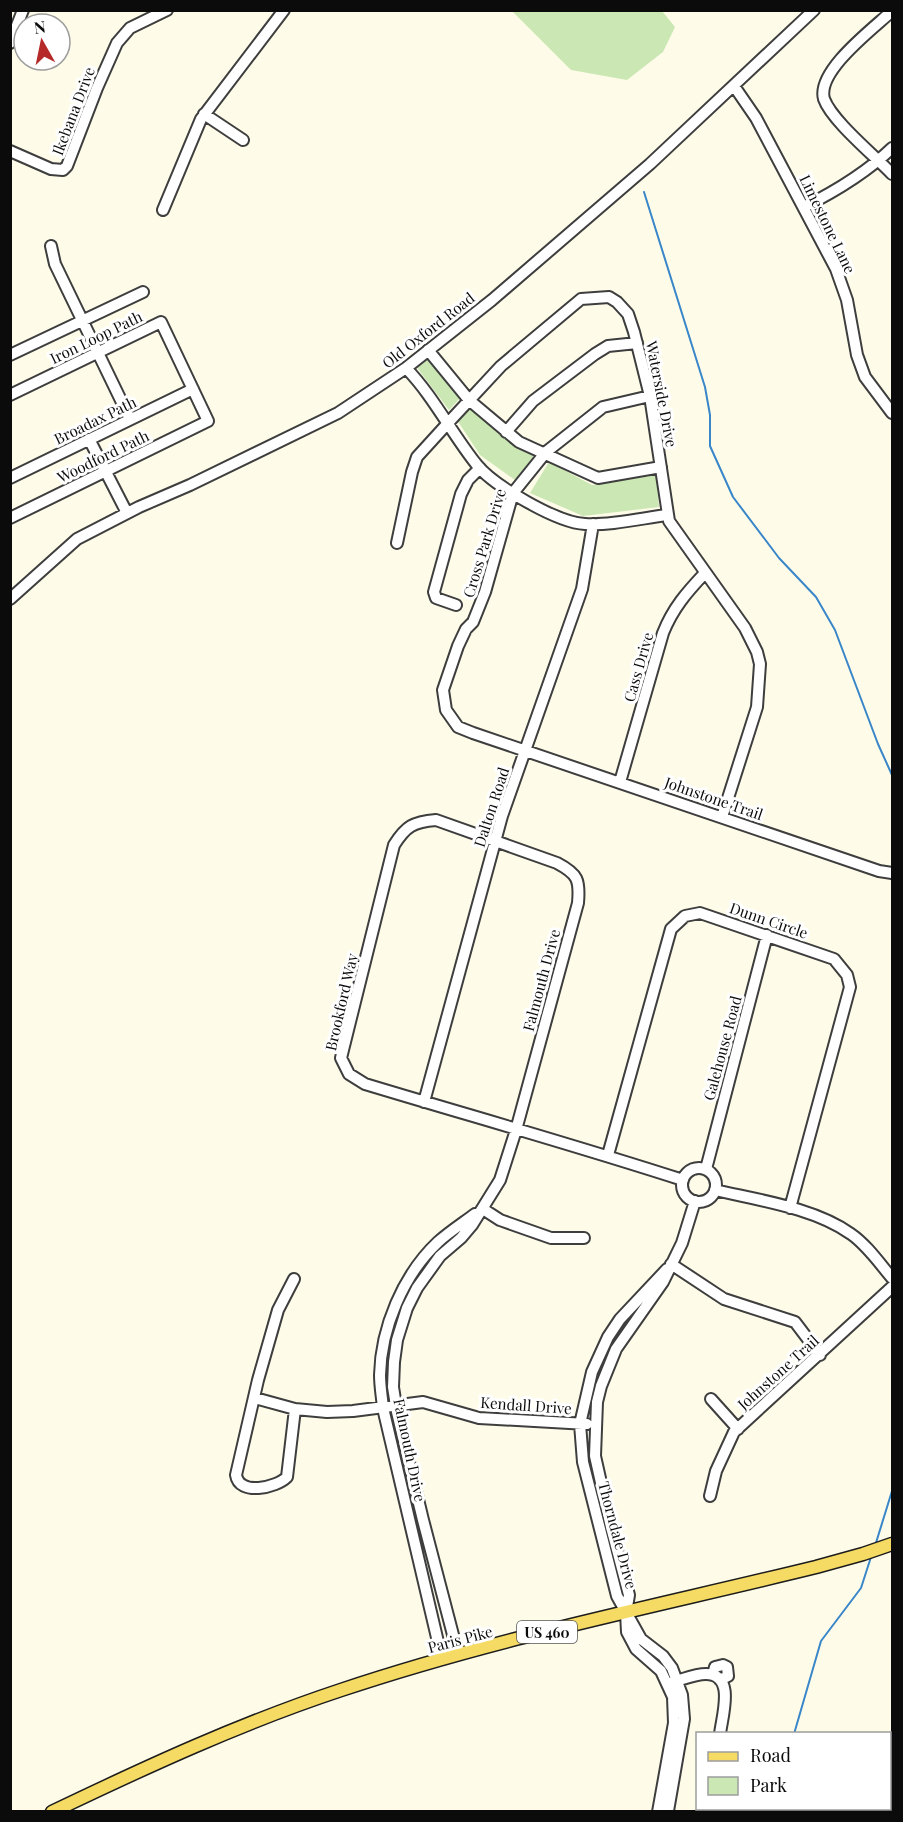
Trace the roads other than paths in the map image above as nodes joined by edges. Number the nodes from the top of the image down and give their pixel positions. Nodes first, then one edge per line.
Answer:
1 (22, 10) edge
2 (167, 10) edge
3 (284, 10) edge
4 (814, 10) edge
5 (892, 11) edge
6 (10, 43) edge
7 (734, 86) junction
8 (204, 114) junction
9 (243, 140) dead end
10 (892, 148) edge
11 (10, 152) edge
12 (880, 160) junction
13 (892, 174) edge
14 (804, 207) junction
15 (163, 210) dead end
16 (51, 246) dead end
17 (143, 292) dead end
18 (83, 321) junction
19 (637, 343) junction
20 (428, 350) junction
21 (99, 353) junction
22 (10, 355) edge
23 (406, 368) junction
24 (193, 389) junction
25 (10, 395) edge
26 (650, 396) junction
27 (469, 400) junction
28 (892, 413) edge
29 (130, 418) junction
30 (208, 422) joint
31 (448, 423) junction
32 (506, 432) junction
33 (89, 439) junction
34 (544, 454) junction
35 (661, 467) junction
36 (480, 468) junction
37 (106, 472) junction
38 (10, 478) edge
39 (513, 493) junction
40 (127, 513) junction
41 (667, 515) junction
42 (10, 518) edge
43 (593, 524) junction
44 (397, 543) dead end
45 (705, 573) junction
46 (10, 599) edge
47 (456, 604) dead end
48 (526, 749) junction
49 (620, 782) junction
50 (722, 817) junction
51 (495, 841) junction
52 (892, 873) edge
53 (767, 934) junction
54 (424, 1102) junction
55 (516, 1130) junction
56 (608, 1155) junction
57 (706, 1169) junction
58 (683, 1180) junction
59 (715, 1190) junction
60 (695, 1201) junction
61 (790, 1208) junction
62 (483, 1209) junction
63 (584, 1238) dead end
64 (671, 1264) junction
65 (892, 1278) edge
66 (294, 1279) dead end
67 (892, 1287) edge
68 (608, 1337) junction
69 (619, 1344) junction
70 (820, 1355) junction
71 (255, 1398) junction
72 (711, 1399) dead end
73 (396, 1404) junction
74 (383, 1408) junction
75 (295, 1409) junction
76 (580, 1424) junction
77 (596, 1425) junction
78 (738, 1429) junction
79 (710, 1496) dead end
80 (892, 1544) edge
81 (626, 1613) junction
82 (458, 1654) junction
83 (442, 1659) junction
84 (673, 1682) junction
85 (720, 1732) edge
86 (76, 1806) edge
87 (668, 1811) edge
88 (52, 1812) edge
89 (658, 1812) edge

1 - 6 street
2 - 11 street, Ikebana Drive
3 - 8 street
4 - 7 street, Old Oxford Road
5 - 12 street
7 - 14 street, Limestone Lane
7 - 20 street, Old Oxford Road
8 - 9 street
8 - 15 street
10 - 12 street
12 - 13 street
12 - 14 street
14 - 28 street, Limestone Lane
16 - 18 street
17 - 18 street
18 - 21 street
18 - 22 street
19 - 26 street, Waterside Drive
19 - 27 street, Waterside Drive
19 - 32 street
20 - 23 street, Old Oxford Road
20 - 27 street
21 - 24 street, Iron Loop Path
21 - 25 street, Iron Loop Path
21 - 29 street
23 - 31 street
23 - 40 street, Old Oxford Road
24 - 29 street, Broadax Path
24 - 30 street, Iron Loop Path
26 - 34 street, Cross Park Drive
26 - 35 street, Waterside Drive
27 - 31 street, Waterside Drive
27 - 32 street
29 - 33 street, Broadax Path
30 - 37 street, Woodford Path
31 - 36 street
31 - 44 street, Waterside Drive
32 - 34 street
33 - 37 street
33 - 38 street, Broadax Path
34 - 35 street
34 - 39 street, Cross Park Drive
35 - 41 street, Waterside Drive
36 - 39 street
36 - 47 street
37 - 40 street
37 - 42 street, Woodford Path
39 - 43 street
39 - 48 street, Cross Park Drive
40 - 46 street, Old Oxford Road
41 - 43 street
41 - 45 street, Waterside Drive
43 - 48 street, Dalton Road
45 - 49 street, Cass Drive
45 - 50 street, Waterside Drive
48 - 49 street, Johnstone Trail
48 - 51 street, Dalton Road
49 - 50 street, Johnstone Trail
50 - 52 street, Johnstone Trail
51 - 54 street, Dalton Road
51 - 54 street, Brookford Way
51 - 55 street, Falmouth Drive
53 - 56 street, Dunn Circle
53 - 57 street, Galehouse Road
53 - 61 street, Dunn Circle
54 - 55 street, Brookford Way
55 - 56 street, Brookford Way
55 - 62 street, Falmouth Drive
56 - 58 street, Brookford Way
57 - 58 street
57 - 59 street
58 - 60 street
59 - 60 street
59 - 61 street
60 - 64 street, Thorndale Drive
61 - 65 street
62 - 63 street
62 - 73 street, Falmouth Drive
62 - 74 street, Falmouth Drive
64 - 68 street, Thorndale Drive
64 - 69 street, Thorndale Drive
64 - 70 street
66 - 71 street
67 - 70 street, Johnstone Trail
68 - 69 street
68 - 76 street, Thorndale Drive
69 - 77 street, Thorndale Drive
70 - 78 street, Johnstone Trail
71 - 75 street, Kendall Drive
71 - 75 street
72 - 78 street
73 - 74 street, Kendall Drive
73 - 76 street, Kendall Drive
73 - 82 street, Falmouth Drive
74 - 75 street, Kendall Drive
74 - 83 street, Falmouth Drive
76 - 77 street, Kendall Drive
76 - 81 street, Thorndale Drive
77 - 81 street, Thorndale Drive
78 - 79 street, Johnstone Trail
80 - 81 main road, Paris Pike / US 460
81 - 82 main road, Paris Pike / US 460
81 - 84 street
82 - 83 main road, Paris Pike / US 460
83 - 86 main road, Paris Pike / US 460
84 - 85 street
84 - 87 street
84 - 89 street
86 - 88 main road, Paris Pike / US 460
87 - 89 street

